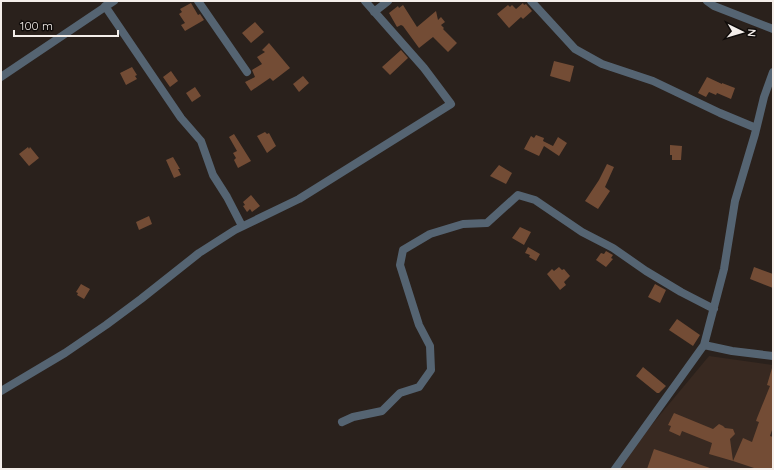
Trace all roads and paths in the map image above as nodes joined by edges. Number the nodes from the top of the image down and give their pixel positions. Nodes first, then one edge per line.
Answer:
1 (114, 1) edge
2 (198, 1) edge
3 (365, 1) edge
4 (388, 1) edge
5 (531, 1) edge
6 (707, 1) edge
7 (105, 6) junction
8 (374, 12) junction
9 (773, 29) edge
10 (247, 72) dead end
11 (773, 72) edge
12 (1, 78) edge
13 (756, 128) junction
14 (242, 226) junction
15 (714, 309) junction
16 (704, 345) junction
17 (773, 356) edge
18 (1, 391) edge
19 (342, 422) dead end
20 (615, 469) edge

1 - 7 street
2 - 10 street
3 - 8 street
4 - 8 street
5 - 13 street
6 - 9 street
7 - 12 street
7 - 14 street
8 - 14 street
11 - 13 street
13 - 15 street
14 - 18 street
15 - 16 street
15 - 19 street
16 - 17 street
16 - 20 street

